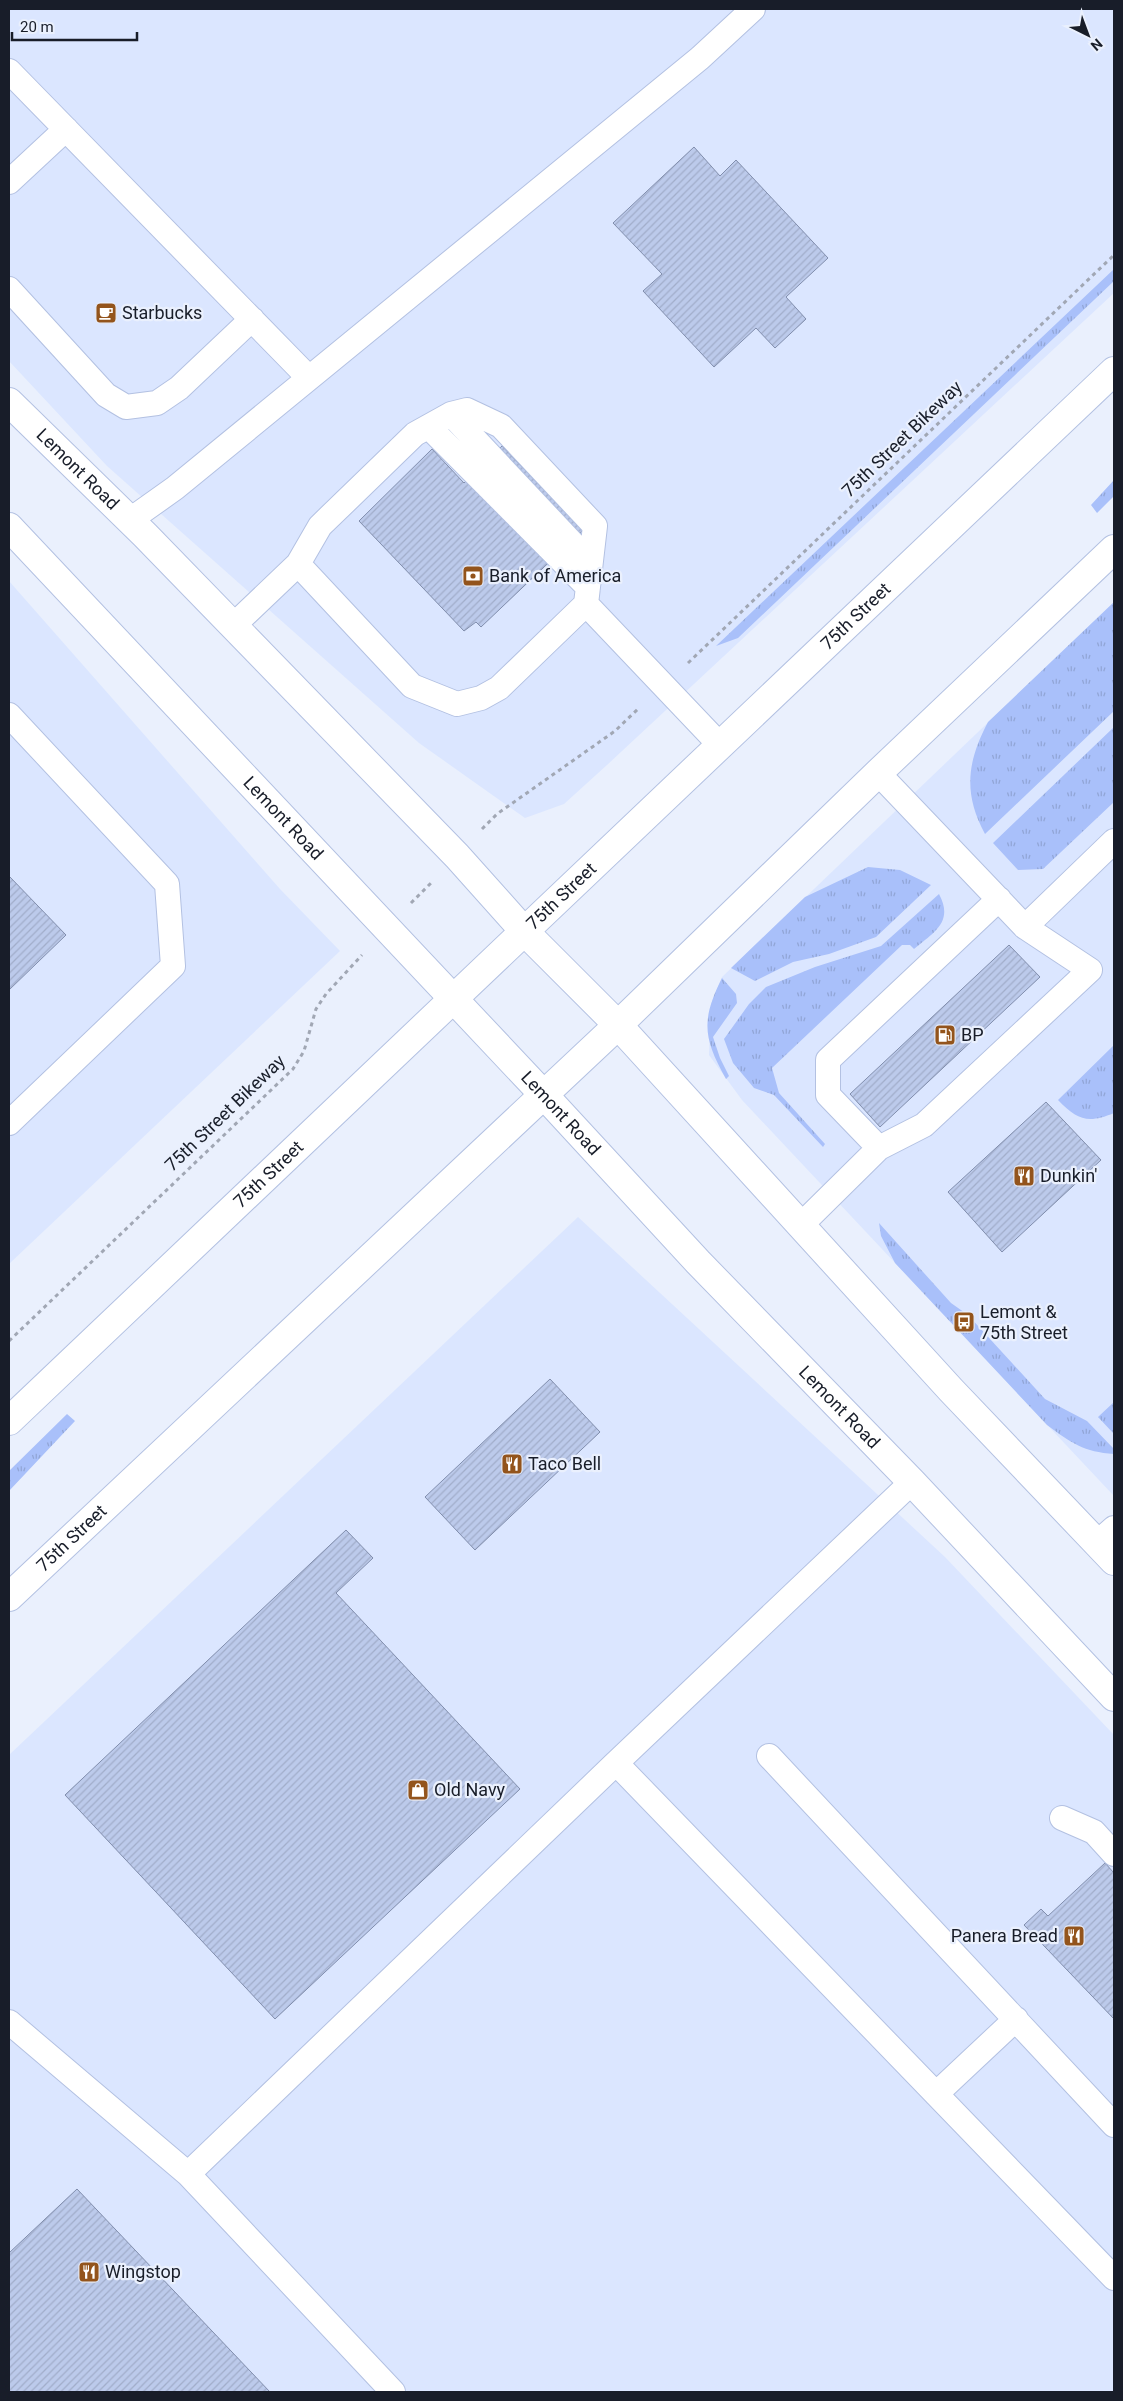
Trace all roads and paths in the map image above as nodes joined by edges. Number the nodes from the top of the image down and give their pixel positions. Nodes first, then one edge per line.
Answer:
1 (753, 9) edge
2 (9, 71) edge
3 (66, 129) junction
4 (9, 182) edge
5 (1114, 255) edge
6 (9, 289) edge
7 (252, 319) junction
8 (1114, 371) edge
9 (309, 378) junction
10 (9, 402) edge
11 (429, 427) junction
12 (130, 520) junction
13 (9, 527) edge
14 (1114, 549) edge
15 (298, 564) junction
16 (587, 596) junction
17 (234, 625) junction
18 (709, 644) dead end
19 (9, 715) edge
20 (615, 731) dead end
21 (721, 746) junction
22 (878, 772) junction
23 (1114, 841) edge
24 (457, 856) junction
25 (999, 899) junction
26 (1025, 927) junction
27 (387, 928) junction
28 (524, 931) junction
29 (452, 999) junction
30 (618, 1025) junction
31 (543, 1094) junction
32 (9, 1122) edge
33 (879, 1148) junction
34 (801, 1225) junction
35 (9, 1341) edge
36 (9, 1421) edge
37 (912, 1482) junction
38 (1109, 1544) edge
39 (9, 1597) edge
40 (1114, 1698) edge
41 (769, 1756) dead end
42 (616, 1763) junction
43 (1062, 1818) dead end
44 (1114, 1854) edge
45 (1016, 2019) junction
46 (9, 2022) edge
47 (936, 2094) junction
48 (1110, 2111) edge
49 (188, 2174) junction
50 (1109, 2263) edge
51 (393, 2392) edge

1 - 9 lane
2 - 3 lane
3 - 4 lane
3 - 7 lane
5 - 18 path, 75th Street Bikeway
6 - 7 lane
7 - 9 lane
8 - 21 main road, 75th Street
9 - 12 lane
10 - 12 main road, Lemont Road
11 - 15 lane
11 - 16 lane
11 - 16 lane
12 - 17 main road, Lemont Road
13 - 27 main road, Lemont Road
14 - 22 main road, 75th Street
15 - 16 lane
15 - 17 lane
16 - 21 lane
17 - 24 main road, Lemont Road
19 - 32 lane
20 - 24 path, 75th Street Bikeway
21 - 28 main road, 75th Street
22 - 25 lane
22 - 30 main road, 75th Street
23 - 26 lane
24 - 27 path, 75th Street Bikeway
24 - 28 main road, Lemont Road
25 - 26 lane
25 - 33 lane
26 - 33 lane
27 - 29 main road, Lemont Road
27 - 35 path, 75th Street Bikeway
28 - 29 main road, 75th Street
28 - 30 main road, Lemont Road
29 - 31 main road, Lemont Road
29 - 36 main road, 75th Street
30 - 31 main road, 75th Street
30 - 34 main road, Lemont Road
31 - 37 main road, Lemont Road
31 - 39 main road, 75th Street
33 - 34 lane
34 - 38 main road, Lemont Road
37 - 40 main road, Lemont Road
37 - 42 lane
41 - 45 lane
42 - 47 lane
42 - 49 lane
43 - 44 lane
45 - 47 lane
45 - 48 lane
46 - 49 lane
47 - 50 lane
49 - 51 lane

